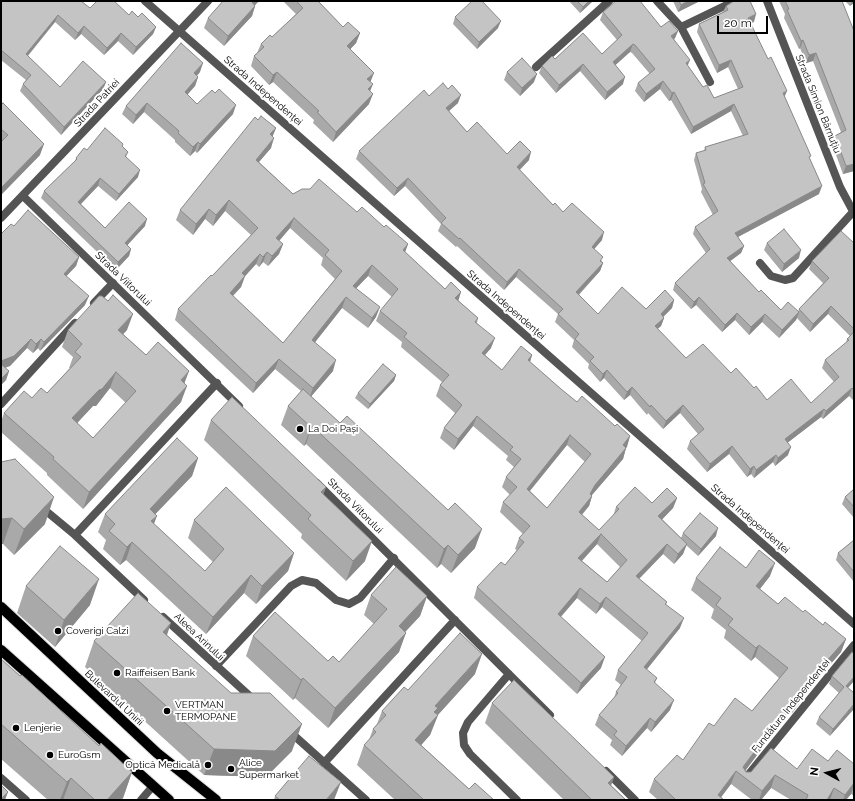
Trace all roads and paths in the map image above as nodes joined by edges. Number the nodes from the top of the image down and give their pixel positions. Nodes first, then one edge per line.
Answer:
1 (145, 1) edge
2 (208, 1) edge
3 (609, 1) edge
4 (657, 1) edge
5 (736, 1) edge
6 (767, 1) edge
7 (681, 27) junction
8 (180, 30) junction
9 (536, 66) dead end
10 (710, 82) dead end
11 (23, 196) junction
12 (854, 213) edge
13 (1, 218) edge
14 (760, 263) dead end
15 (113, 283) junction
16 (217, 383) junction
17 (1, 404) edge
18 (244, 411) edge
19 (311, 476) edge
20 (32, 499) edge
21 (75, 535) junction
22 (394, 558) junction
23 (1, 608) edge
24 (455, 620) junction
25 (854, 624) edge
26 (854, 645) edge
27 (1, 650) edge
28 (216, 666) junction
29 (509, 674) junction
30 (262, 707) edge
31 (558, 724) edge
32 (284, 727) edge
33 (324, 763) junction
34 (602, 767) edge
35 (1, 778) edge
36 (744, 780) edge
37 (152, 786) junction
38 (26, 800) edge
39 (141, 800) edge
40 (169, 800) edge
41 (216, 800) edge
42 (366, 800) edge
43 (517, 800) edge
44 (635, 800) edge

1 - 8 street, Strada Independenței
2 - 8 street, Strada Patriei
3 - 9 street
4 - 7 street
5 - 7 street
6 - 12 street, Strada Simion Bărnuțiu
7 - 10 street
8 - 11 street, Strada Patriei
8 - 25 street, Strada Independenței
11 - 13 street, Strada Patriei
11 - 15 street, Strada Viitorului
12 - 14 street
15 - 16 street, Strada Viitorului
15 - 17 street
16 - 18 street, Strada Viitorului
16 - 21 street
19 - 22 street, Strada Viitorului
20 - 21 street, Aleea Arinului
21 - 28 street, Aleea Arinului
22 - 24 street, Strada Viitorului
22 - 28 street
23 - 41 main road, Bulevardul Unirii
24 - 29 street, Strada Viitorului
24 - 33 street
26 - 36 street, Fundătura Independenței
27 - 37 main road
28 - 30 street, Aleea Arinului
29 - 31 street, Strada Viitorului
29 - 43 street
32 - 33 street
33 - 42 street
34 - 44 street
35 - 38 street
37 - 39 street
37 - 40 main road

